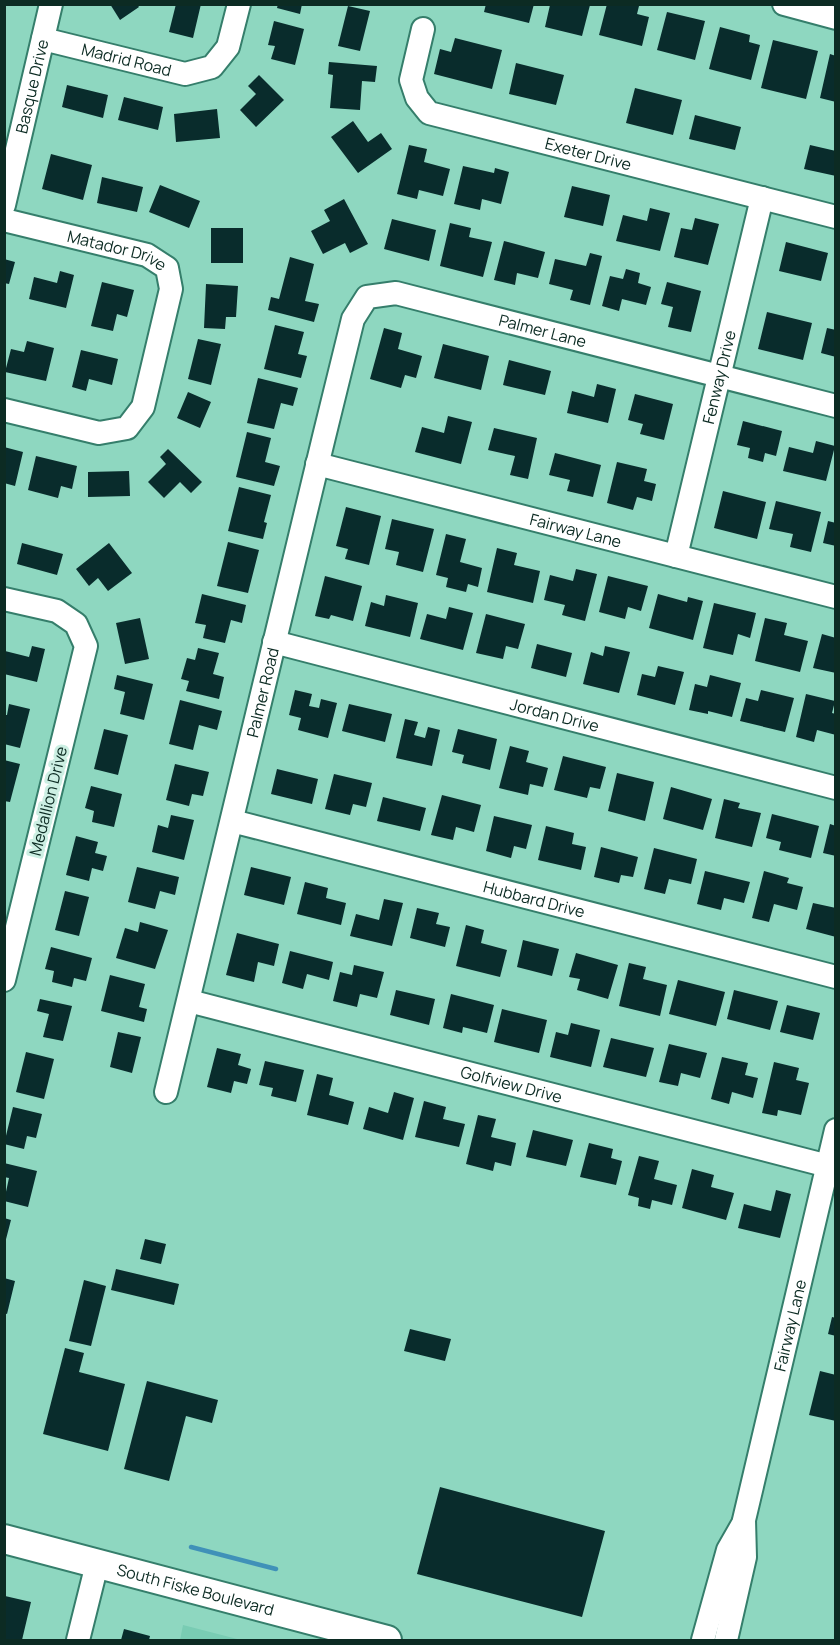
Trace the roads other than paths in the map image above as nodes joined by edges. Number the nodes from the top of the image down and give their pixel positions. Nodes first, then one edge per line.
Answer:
1 (51, 4) edge
2 (239, 4) edge
3 (784, 4) edge
4 (836, 18) edge
5 (423, 29) dead end
6 (43, 39) junction
7 (762, 198) junction
8 (4, 205) edge
9 (836, 217) edge
10 (4, 220) edge
11 (367, 297) joint
12 (718, 376) junction
13 (836, 406) edge
14 (4, 410) edge
15 (317, 464) junction
16 (675, 556) junction
17 (836, 597) edge
18 (4, 599) edge
19 (274, 642) junction
20 (836, 788) edge
21 (232, 821) junction
22 (836, 977) edge
23 (4, 980) edge
24 (189, 1001) junction
25 (166, 1092) dead end
26 (836, 1130) edge
27 (831, 1167) edge
28 (744, 1520) junction
29 (4, 1539) edge
30 (97, 1564) junction
31 (337, 1634) edge
32 (78, 1641) edge
33 (387, 1641) edge
34 (703, 1641) edge
35 (726, 1641) edge

1 - 6 street, Basque Drive
2 - 6 street, Madrid Road
3 - 4 street
5 - 7 street, Exeter Drive
6 - 8 street, Basque Drive
7 - 9 street, Exeter Drive
7 - 12 street, Fenway Drive
10 - 14 street, Matador Drive
11 - 12 street, Palmer Lane
11 - 15 street, Palmer Road
12 - 13 street, Palmer Lane
12 - 16 street, Fenway Drive
15 - 16 street, Fairway Lane
15 - 19 street, Palmer Road
16 - 17 street, Fairway Lane
18 - 23 street, Medallion Drive
19 - 20 street, Jordan Drive
19 - 21 street, Palmer Road
21 - 22 street, Hubbard Drive
21 - 24 street, Palmer Road
24 - 25 street, Palmer Road
24 - 27 street, Golfview Drive
26 - 27 street, Fairway Lane
27 - 28 street, Fairway Lane
28 - 34 street, Fairway Lane
28 - 35 street, Fairway Lane
29 - 30 main road, South Fiske Boulevard
30 - 31 main road, South Fiske Boulevard
30 - 32 street
31 - 33 main road, South Fiske Boulevard

